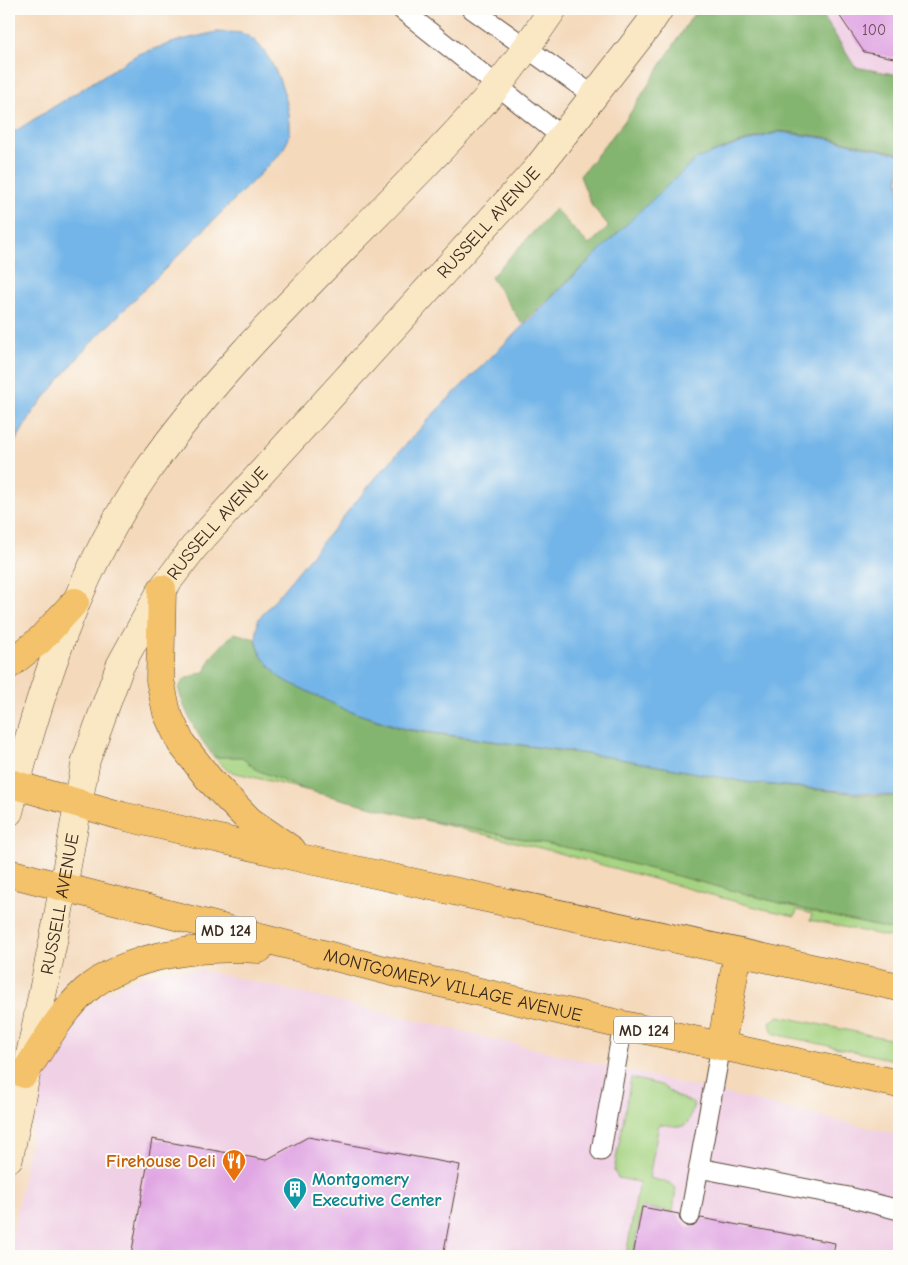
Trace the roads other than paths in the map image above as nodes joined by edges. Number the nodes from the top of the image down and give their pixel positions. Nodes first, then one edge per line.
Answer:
1 (401, 9) edge
2 (472, 9) edge
3 (553, 9) edge
4 (659, 9) edge
5 (526, 48) junction
6 (497, 86) junction
7 (594, 96) junction
8 (562, 137) junction
9 (162, 589) junction
10 (75, 602) junction
11 (9, 665) edge
12 (12, 784) edge
13 (78, 804) junction
14 (9, 812) edge
15 (305, 859) junction
16 (9, 873) edge
17 (63, 887) junction
18 (314, 952) junction
19 (738, 953) junction
20 (899, 987) edge
21 (623, 1026) junction
22 (722, 1046) junction
23 (24, 1074) junction
24 (899, 1084) edge
25 (601, 1151) dead end
26 (9, 1158) edge
27 (699, 1168) junction
28 (899, 1210) edge
29 (690, 1216) dead end

1 - 6 lane
2 - 5 lane
3 - 5 street
4 - 7 street, RUSSELL AVENUE
5 - 6 street
5 - 7 lane
6 - 8 lane
6 - 10 street
7 - 8 street, RUSSELL AVENUE
8 - 9 street, RUSSELL AVENUE
9 - 13 street, RUSSELL AVENUE
9 - 15 main road
10 - 11 main road
10 - 12 street
12 - 13 main road
12 - 14 street
13 - 15 main road
13 - 17 street, RUSSELL AVENUE
15 - 19 main road
16 - 17 main road, MONTGOMERY VILLAGE AVENUE / MD 124
17 - 18 main road, MONTGOMERY VILLAGE AVENUE / MD 124
17 - 23 street, RUSSELL AVENUE
18 - 21 main road, MONTGOMERY VILLAGE AVENUE / MD 124
18 - 23 main road
19 - 20 main road
19 - 22 main road
21 - 22 main road, MONTGOMERY VILLAGE AVENUE / MD 124
21 - 25 lane
22 - 24 main road, MONTGOMERY VILLAGE AVENUE / MD 124
22 - 27 lane
23 - 26 street, RUSSELL AVENUE
27 - 28 lane
27 - 29 lane

